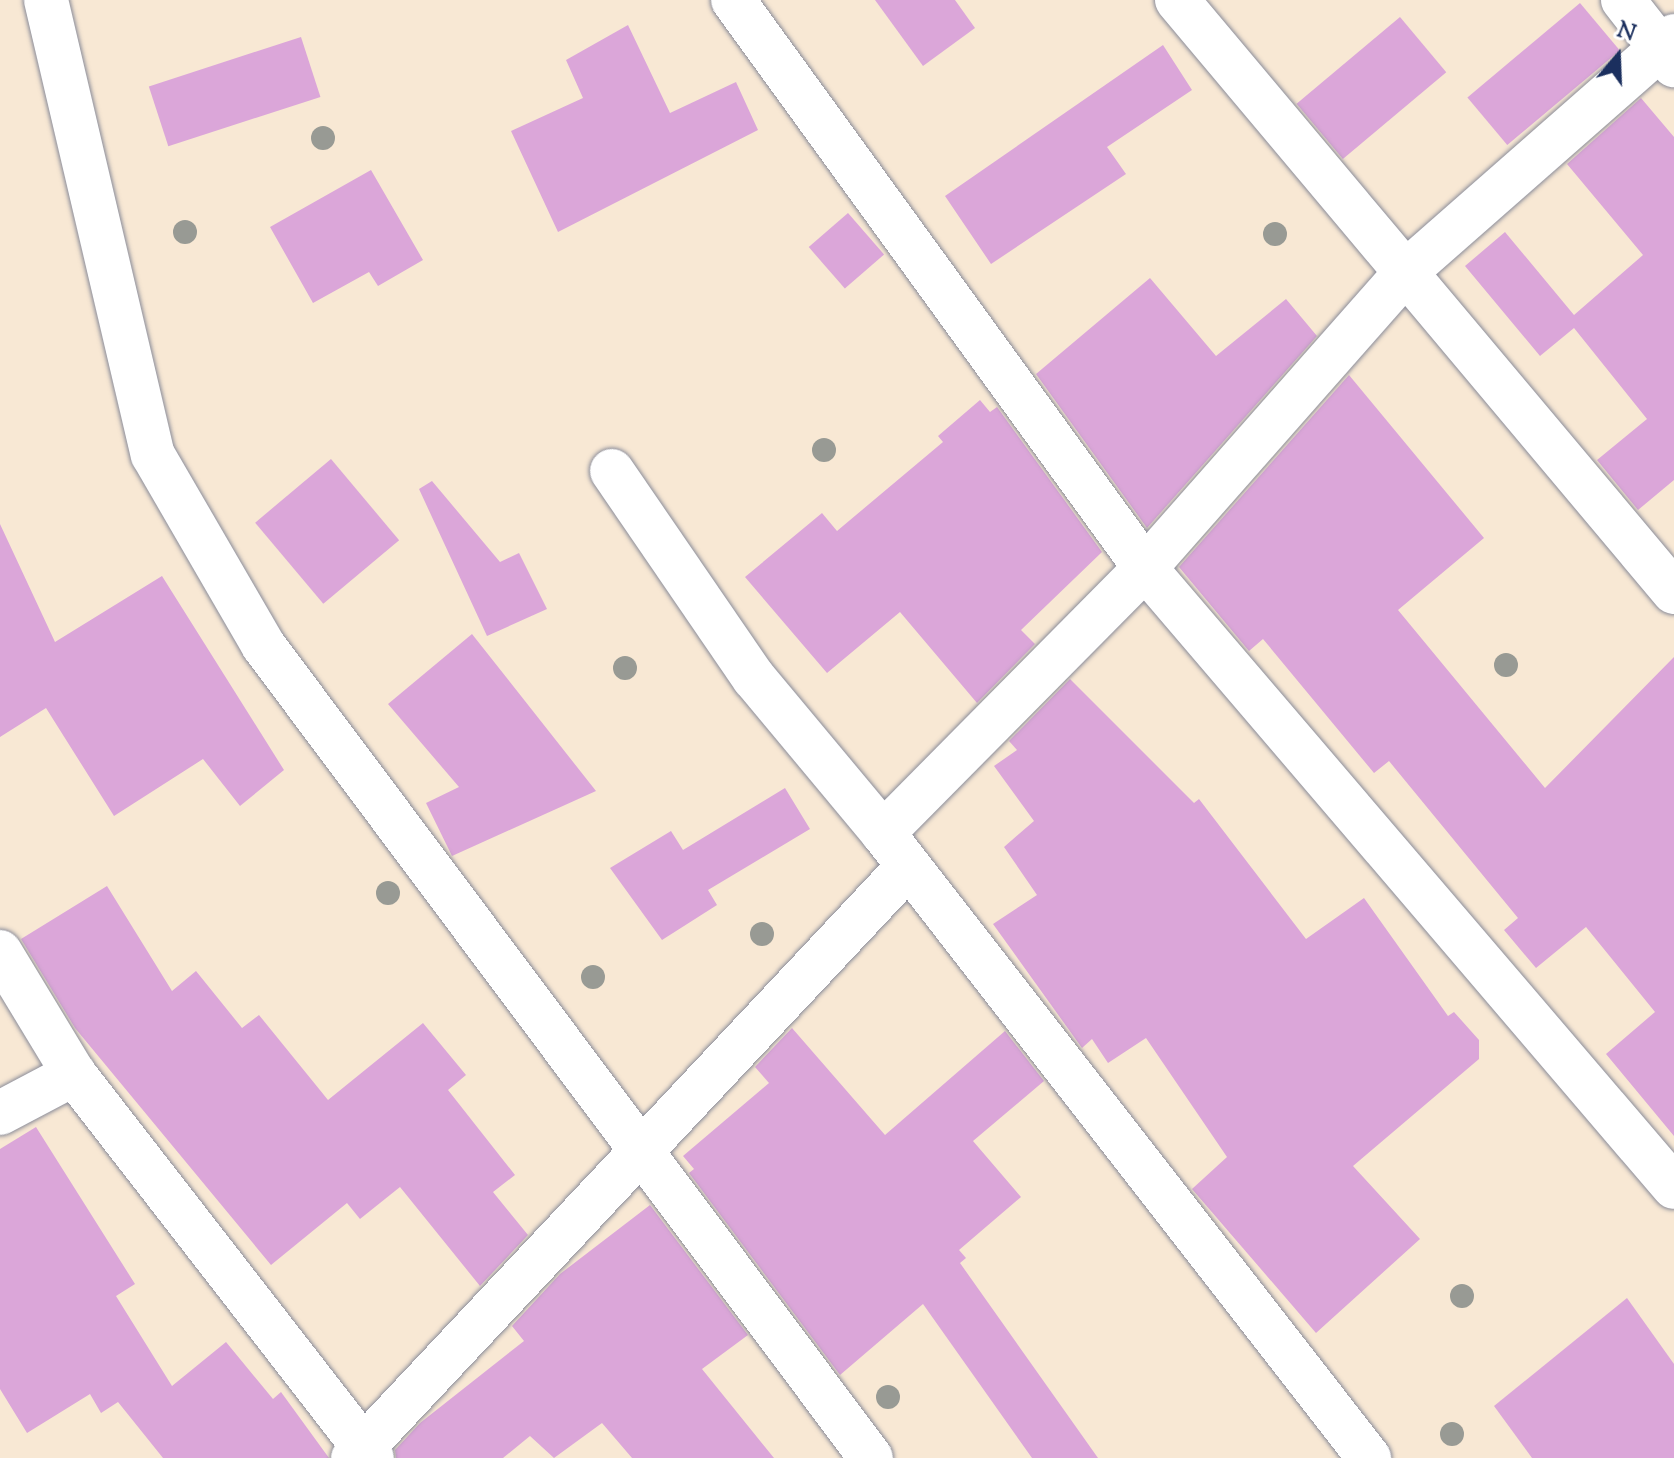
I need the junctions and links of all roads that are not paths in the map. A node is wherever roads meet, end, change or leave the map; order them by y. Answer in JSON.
{"nodes":[{"id":1,"x":46,"y":0,"type":"edge"},
{"id":2,"x":733,"y":0,"type":"edge"},
{"id":3,"x":1177,"y":0,"type":"edge"},
{"id":4,"x":1623,"y":0,"type":"edge"},
{"id":5,"x":1670,"y":50,"type":"edge"},
{"id":6,"x":1409,"y":269,"type":"junction"},
{"id":7,"x":612,"y":471,"type":"dead end"},
{"id":8,"x":1145,"y":568,"type":"junction"},
{"id":9,"x":1674,"y":592,"type":"edge"},
{"id":10,"x":895,"y":851,"type":"junction"},
{"id":11,"x":0,"y":952,"type":"edge"},
{"id":12,"x":74,"y":1074,"type":"junction"},
{"id":13,"x":0,"y":1113,"type":"edge"},
{"id":14,"x":638,"y":1147,"type":"junction"},
{"id":15,"x":1674,"y":1187,"type":"edge"},
{"id":16,"x":363,"y":1454,"type":"edge"},
{"id":17,"x":871,"y":1458,"type":"edge"},
{"id":18,"x":1369,"y":1458,"type":"edge"}],
"edges":[{"from":1,"to":14,"type":"street"},
{"from":2,"to":8,"type":"street"},
{"from":3,"to":6,"type":"street"},
{"from":4,"to":5,"type":"street"},
{"from":5,"to":6,"type":"street"},
{"from":6,"to":8,"type":"street"},
{"from":6,"to":9,"type":"street"},
{"from":7,"to":10,"type":"street"},
{"from":8,"to":10,"type":"street"},
{"from":8,"to":15,"type":"street"},
{"from":10,"to":14,"type":"street"},
{"from":10,"to":18,"type":"street"},
{"from":11,"to":12,"type":"street"},
{"from":12,"to":13,"type":"street"},
{"from":12,"to":16,"type":"street"},
{"from":14,"to":16,"type":"street"},
{"from":14,"to":17,"type":"street"}]}
